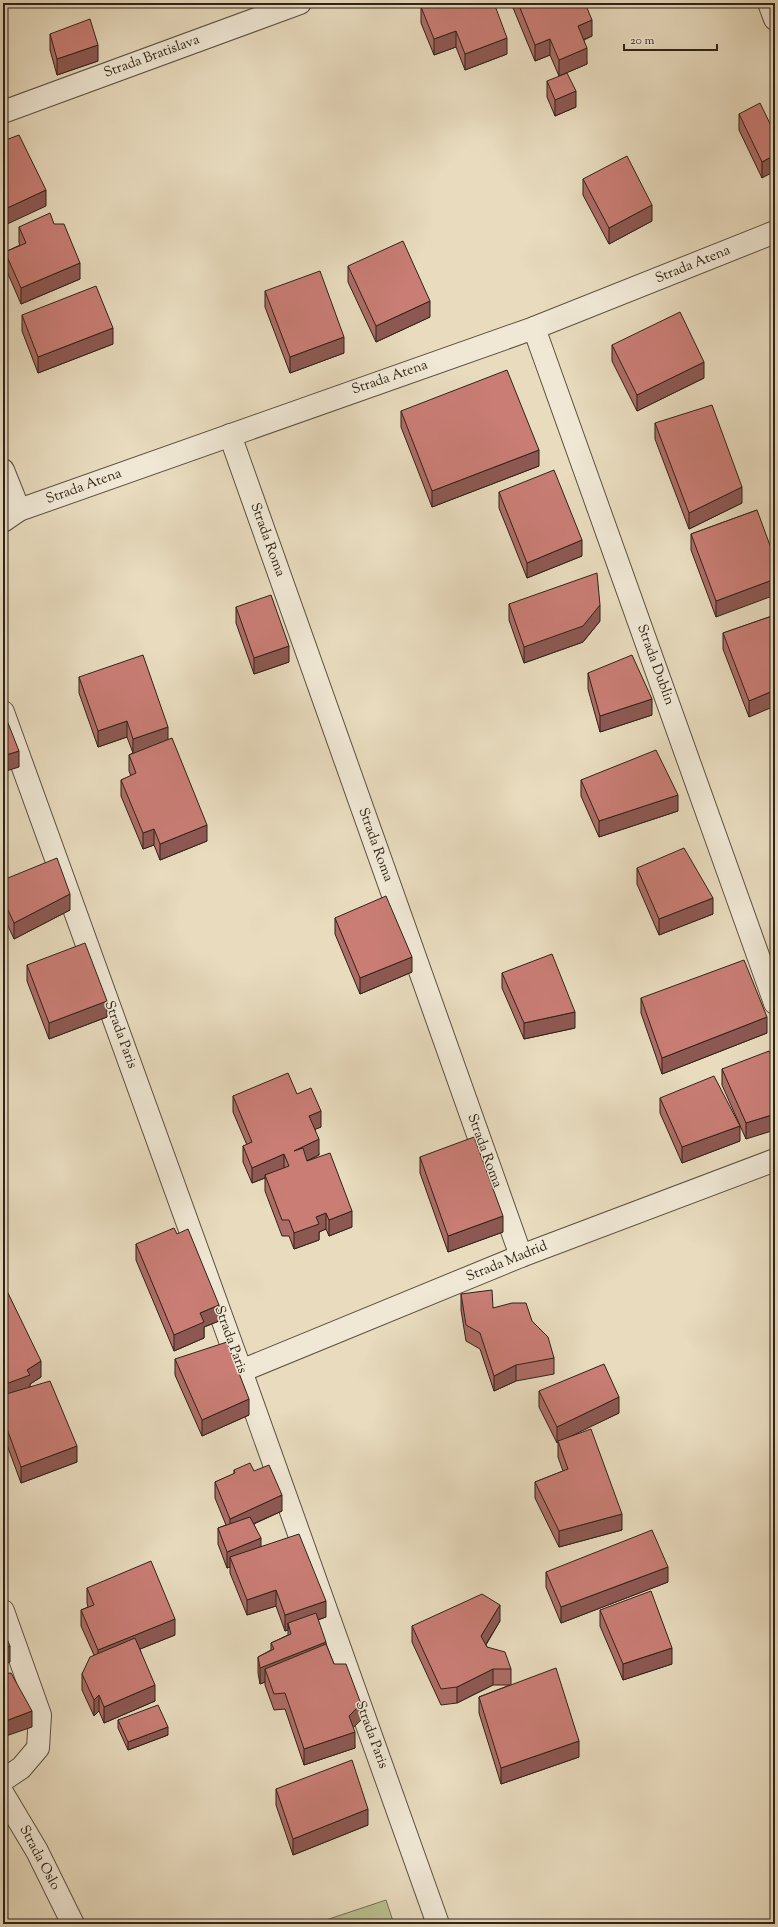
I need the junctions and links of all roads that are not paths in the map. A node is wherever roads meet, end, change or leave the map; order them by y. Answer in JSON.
{"nodes":[{"id":1,"x":300,"y":3,"type":"edge"},
{"id":2,"x":769,"y":3,"type":"edge"},
{"id":3,"x":775,"y":19,"type":"edge"},
{"id":4,"x":3,"y":110,"type":"edge"},
{"id":5,"x":775,"y":232,"type":"edge"},
{"id":6,"x":534,"y":328,"type":"junction"},
{"id":7,"x":230,"y":435,"type":"junction"},
{"id":8,"x":3,"y":470,"type":"edge"},
{"id":9,"x":11,"y":516,"type":"edge"},
{"id":10,"x":3,"y":712,"type":"edge"},
{"id":11,"x":775,"y":1003,"type":"edge"},
{"id":12,"x":775,"y":1160,"type":"edge"},
{"id":13,"x":521,"y":1256,"type":"junction"},
{"id":14,"x":241,"y":1371,"type":"junction"},
{"id":15,"x":3,"y":1611,"type":"edge"},
{"id":16,"x":3,"y":1780,"type":"edge"},
{"id":17,"x":3,"y":1794,"type":"edge"},
{"id":18,"x":73,"y":1924,"type":"edge"},
{"id":19,"x":438,"y":1924,"type":"edge"}],
"edges":[{"from":1,"to":4,"type":"street","name":"Strada Bratislava"},
{"from":2,"to":3,"type":"street"},
{"from":5,"to":6,"type":"street","name":"Strada Atena"},
{"from":6,"to":7,"type":"street","name":"Strada Atena"},
{"from":6,"to":11,"type":"street","name":"Strada Dublin"},
{"from":7,"to":9,"type":"street","name":"Strada Atena"},
{"from":7,"to":13,"type":"street","name":"Strada Roma"},
{"from":8,"to":9,"type":"street"},
{"from":10,"to":14,"type":"street","name":"Strada Paris"},
{"from":12,"to":13,"type":"street","name":"Strada Madrid"},
{"from":13,"to":14,"type":"street","name":"Strada Madrid"},
{"from":14,"to":19,"type":"street","name":"Strada Paris"},
{"from":15,"to":16,"type":"street"},
{"from":17,"to":18,"type":"street","name":"Strada Oslo"}]}
